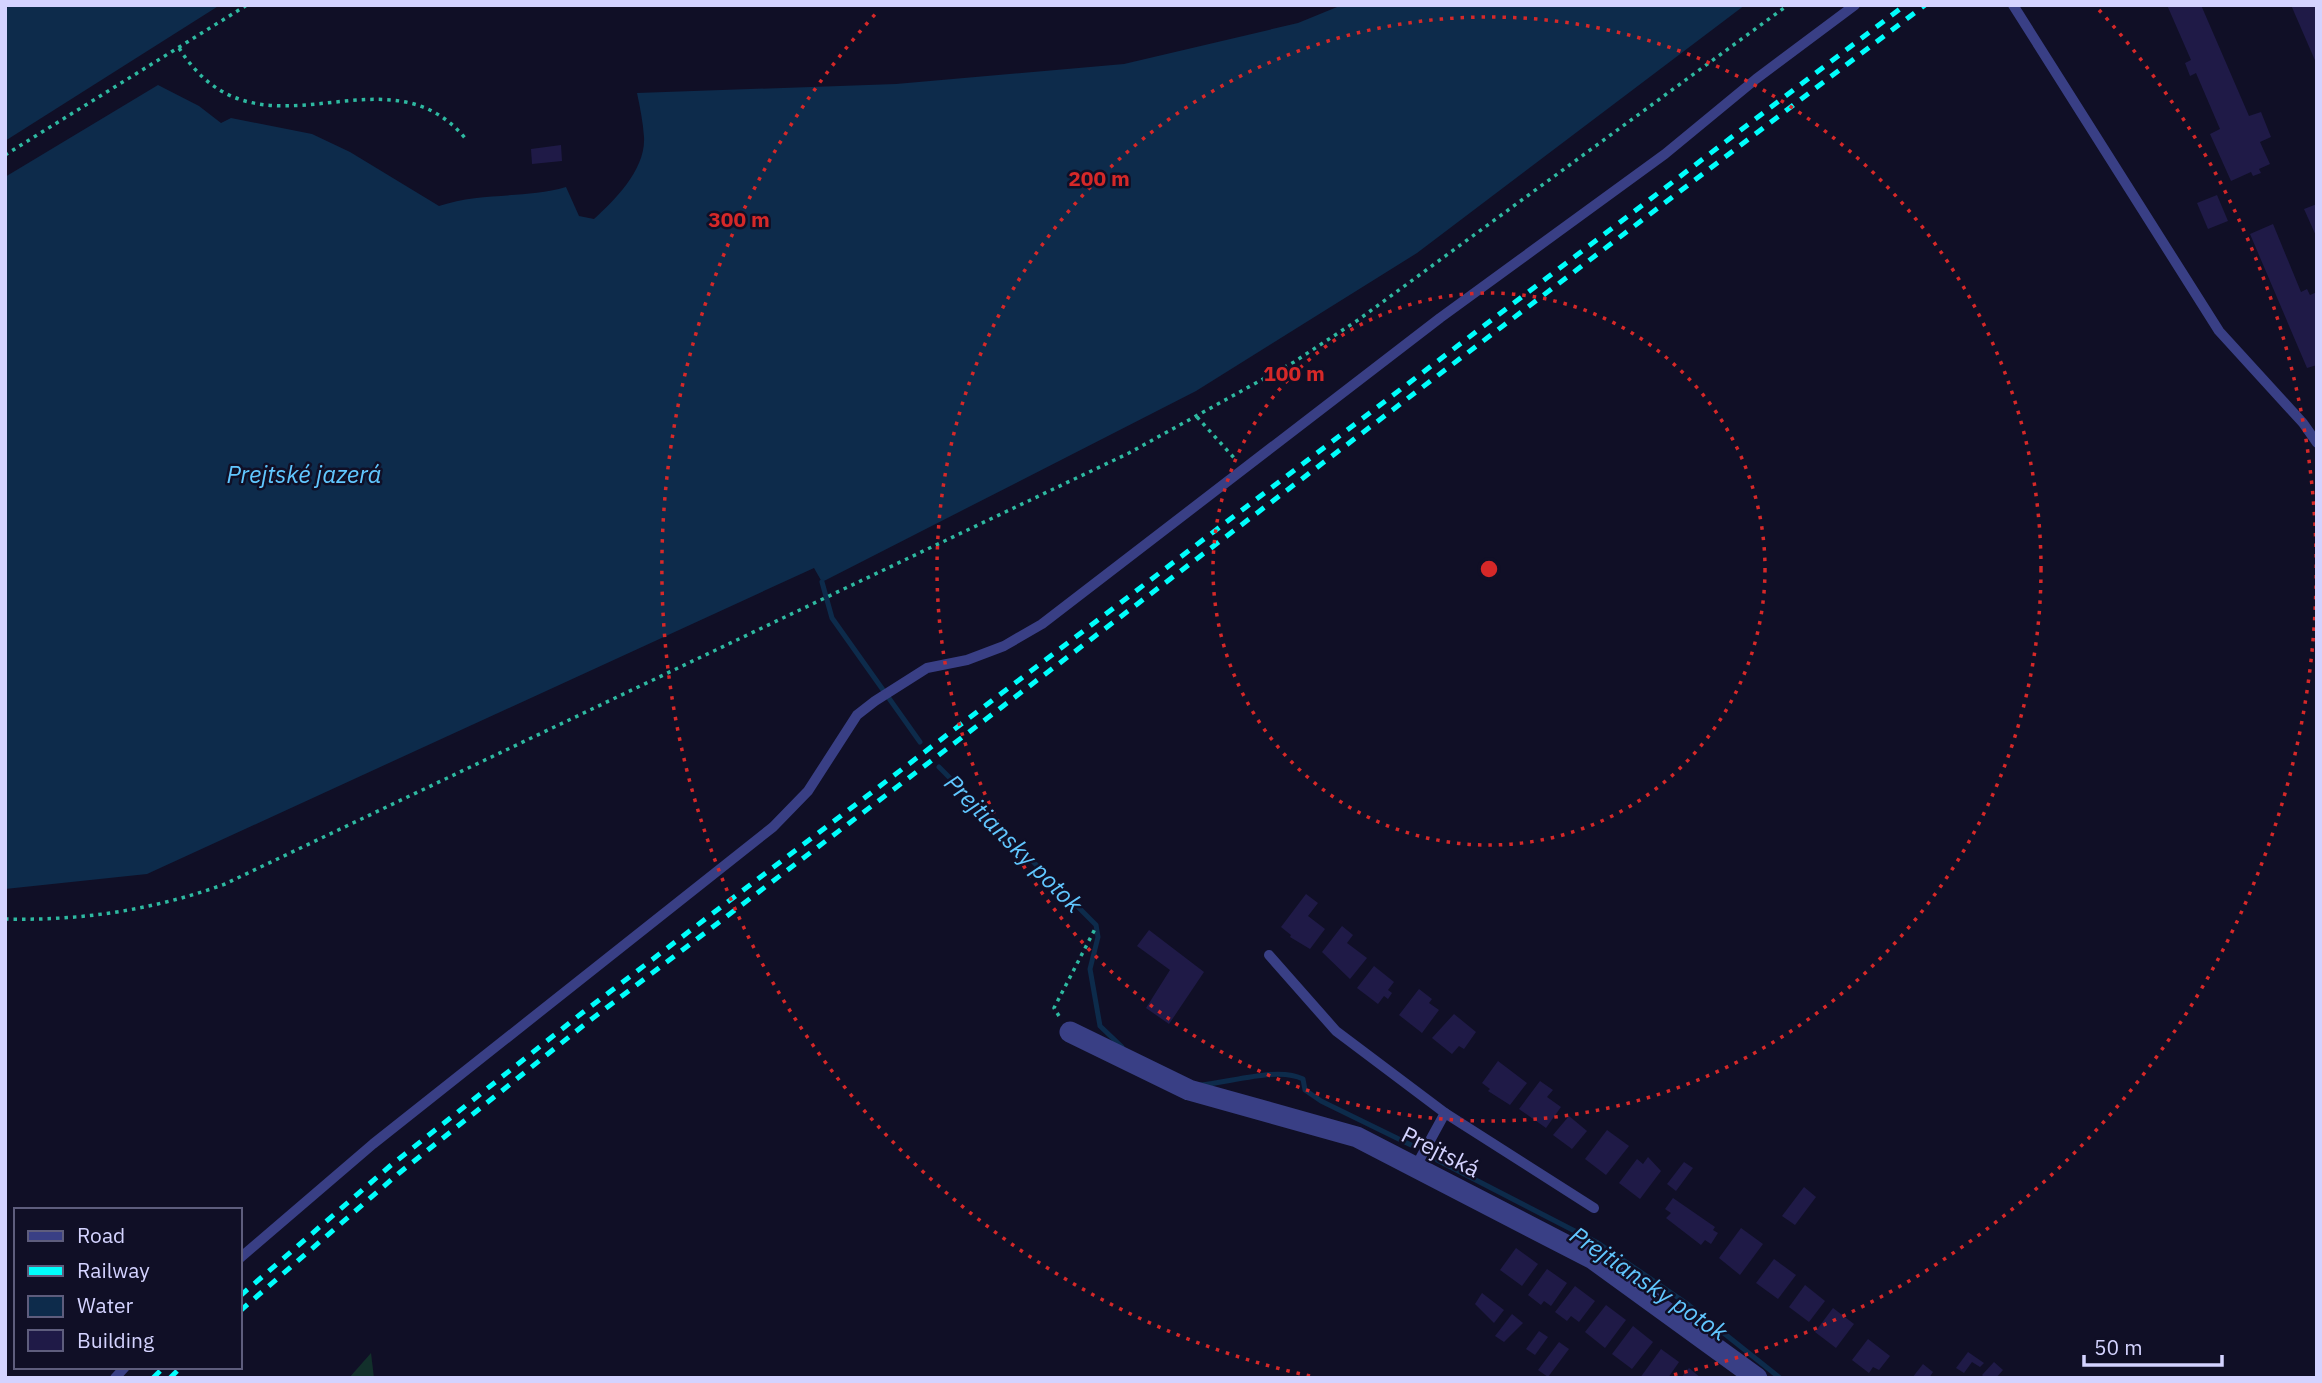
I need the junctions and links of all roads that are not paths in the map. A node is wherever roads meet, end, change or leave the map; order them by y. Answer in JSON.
{"nodes":[{"id":1,"x":1855,"y":5,"type":"edge"},
{"id":2,"x":2013,"y":5,"type":"edge"},
{"id":3,"x":2317,"y":443,"type":"edge"},
{"id":4,"x":1269,"y":955,"type":"dead end"},
{"id":5,"x":1070,"y":1032,"type":"road end"},
{"id":6,"x":1445,"y":1113,"type":"junction"},
{"id":7,"x":1415,"y":1168,"type":"junction"},
{"id":8,"x":1594,"y":1208,"type":"dead end"},
{"id":9,"x":242,"y":1256,"type":"edge"},
{"id":10,"x":1757,"y":1378,"type":"edge"}],
"edges":[{"from":1,"to":9,"type":"lane"},
{"from":2,"to":3,"type":"lane"},
{"from":4,"to":6,"type":"lane"},
{"from":5,"to":7,"type":"street","name":"Prejtská"},
{"from":6,"to":7,"type":"lane"},
{"from":6,"to":8,"type":"lane"},
{"from":7,"to":10,"type":"street","name":"Prejtská"}]}
